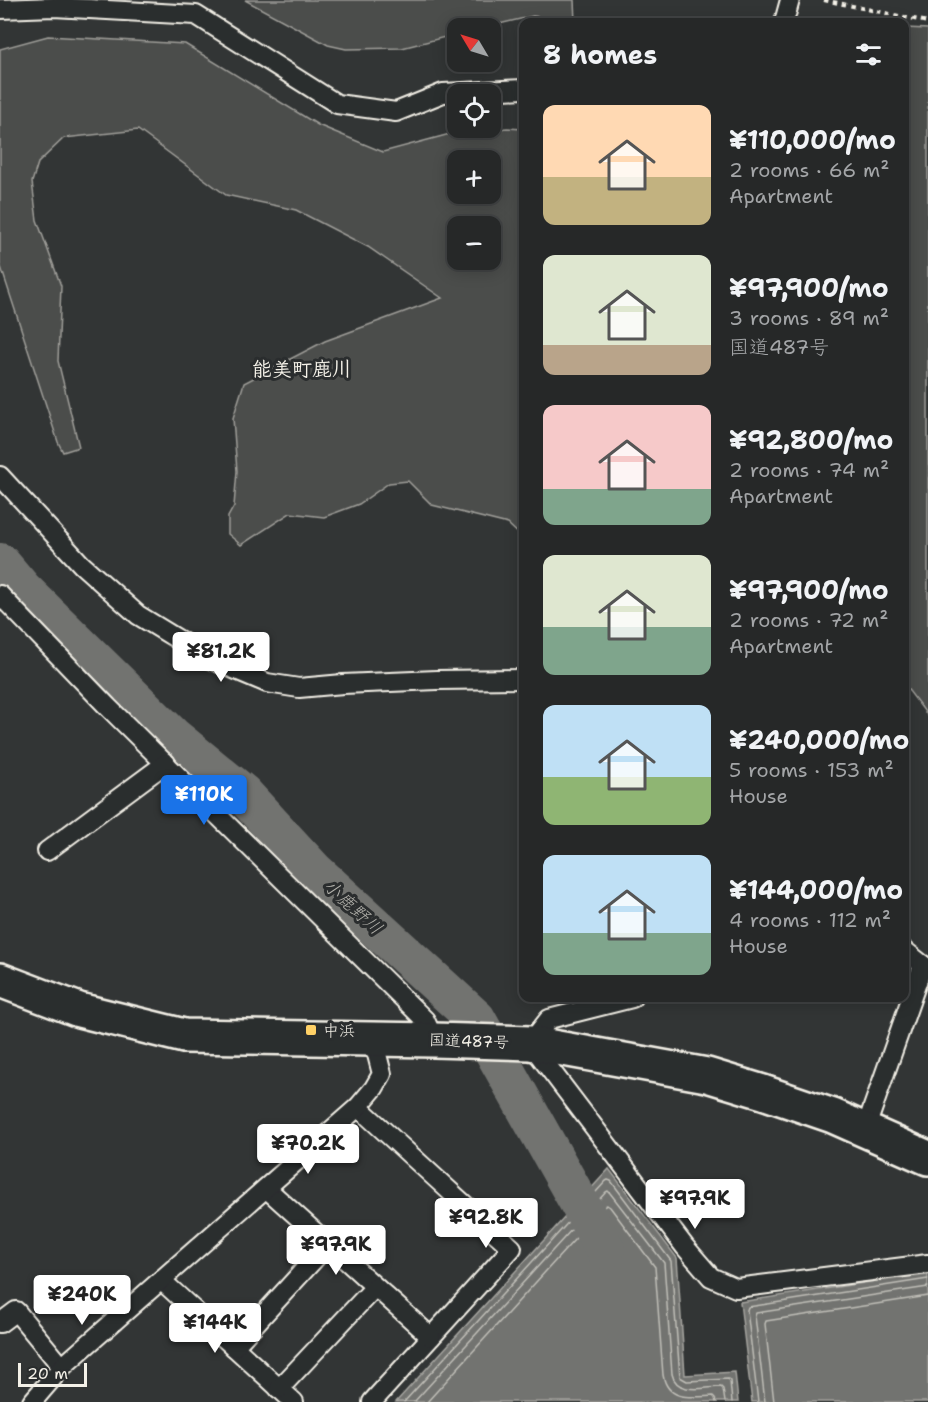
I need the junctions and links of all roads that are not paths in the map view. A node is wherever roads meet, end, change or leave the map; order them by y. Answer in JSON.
{"nodes":[{"id":1,"x":790,"y":0,"type":"edge"},
{"id":2,"x":0,"y":9,"type":"edge"},
{"id":3,"x":785,"y":18,"type":"edge"},
{"id":4,"x":519,"y":89,"type":"edge"},
{"id":5,"x":0,"y":476,"type":"edge"},
{"id":6,"x":0,"y":595,"type":"edge"},
{"id":7,"x":519,"y":678,"type":"edge"},
{"id":8,"x":166,"y":764,"type":"junction"},
{"id":9,"x":47,"y":851,"type":"dead end"},
{"id":10,"x":909,"y":954,"type":"edge"},
{"id":11,"x":926,"y":967,"type":"edge"},
{"id":12,"x":0,"y":980,"type":"edge"},
{"id":13,"x":616,"y":1002,"type":"edge"},
{"id":14,"x":373,"y":1039,"type":"junction"},
{"id":15,"x":441,"y":1040,"type":"junction"},
{"id":16,"x":525,"y":1043,"type":"junction"},
{"id":17,"x":358,"y":1107,"type":"junction"},
{"id":18,"x":865,"y":1130,"type":"junction"},
{"id":19,"x":928,"y":1158,"type":"edge"},
{"id":20,"x":266,"y":1188,"type":"junction"},
{"id":21,"x":328,"y":1244,"type":"junction"},
{"id":22,"x":928,"y":1264,"type":"edge"},
{"id":23,"x":161,"y":1280,"type":"junction"},
{"id":24,"x":375,"y":1287,"type":"junction"},
{"id":25,"x":0,"y":1323,"type":"edge"},
{"id":26,"x":430,"y":1337,"type":"junction"},
{"id":27,"x":234,"y":1347,"type":"junction"},
{"id":28,"x":63,"y":1367,"type":"junction"},
{"id":29,"x":279,"y":1389,"type":"junction"},
{"id":30,"x":32,"y":1402,"type":"edge"},
{"id":31,"x":294,"y":1402,"type":"edge"},
{"id":32,"x":372,"y":1402,"type":"edge"}],
"edges":[{"from":1,"to":3,"type":"street"},
{"from":2,"to":4,"type":"street"},
{"from":5,"to":7,"type":"street"},
{"from":6,"to":8,"type":"street"},
{"from":8,"to":9,"type":"street"},
{"from":8,"to":15,"type":"street"},
{"from":10,"to":11,"type":"street"},
{"from":11,"to":18,"type":"street"},
{"from":12,"to":14,"type":"highway","name":"国道487号"},
{"from":13,"to":16,"type":"street"},
{"from":14,"to":15,"type":"highway","name":"国道487号"},
{"from":14,"to":17,"type":"street"},
{"from":15,"to":16,"type":"highway","name":"国道487号"},
{"from":16,"to":18,"type":"highway","name":"国道487号"},
{"from":16,"to":22,"type":"street"},
{"from":17,"to":20,"type":"street"},
{"from":17,"to":26,"type":"street"},
{"from":18,"to":19,"type":"highway","name":"国道487号"},
{"from":20,"to":21,"type":"street"},
{"from":20,"to":23,"type":"street"},
{"from":21,"to":24,"type":"street"},
{"from":21,"to":27,"type":"street"},
{"from":23,"to":27,"type":"street"},
{"from":23,"to":28,"type":"street"},
{"from":24,"to":26,"type":"street"},
{"from":24,"to":29,"type":"street"},
{"from":25,"to":28,"type":"street"},
{"from":26,"to":32,"type":"street"},
{"from":27,"to":29,"type":"street"},
{"from":28,"to":30,"type":"street"},
{"from":29,"to":31,"type":"street"}]}
